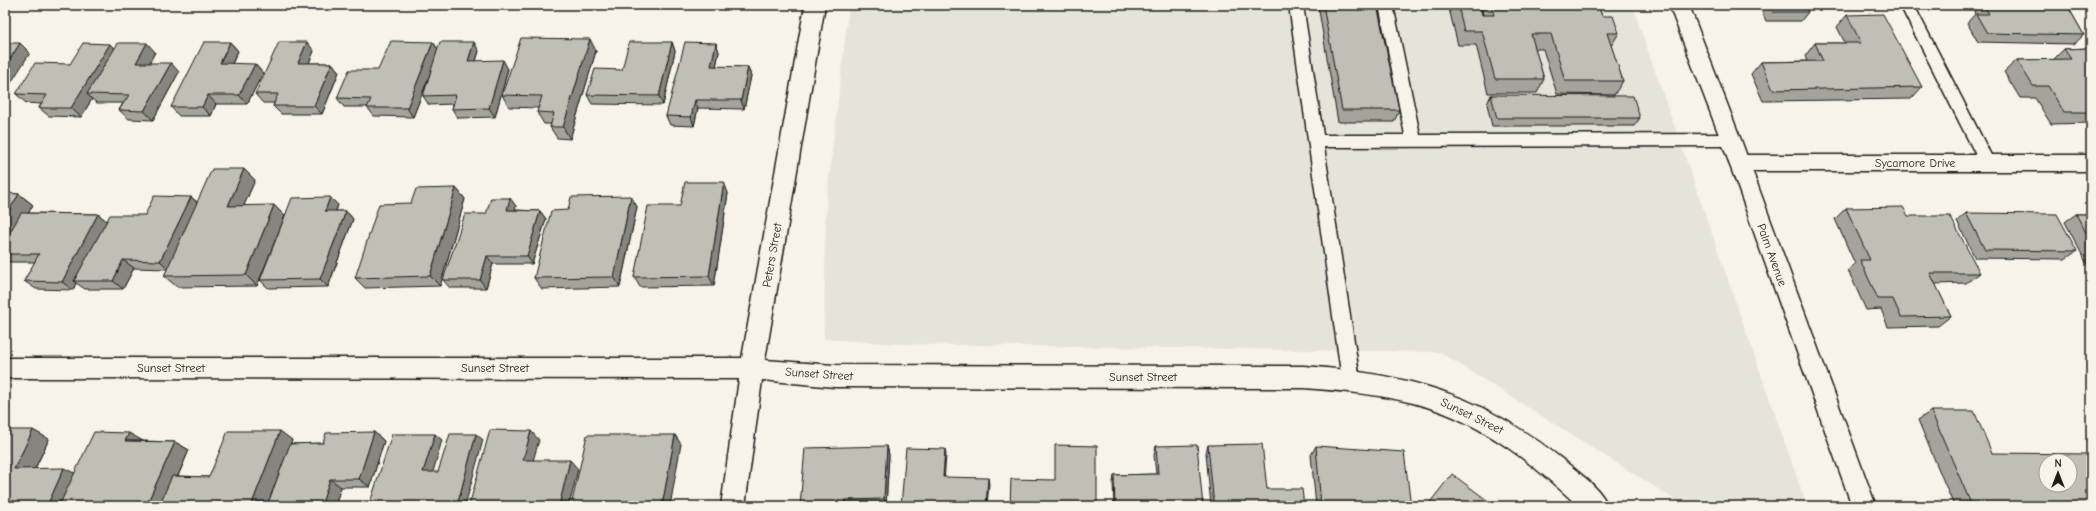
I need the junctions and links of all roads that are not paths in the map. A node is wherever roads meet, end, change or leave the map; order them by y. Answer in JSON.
{"nodes":[{"id":1,"x":815,"y":5,"type":"edge"},
{"id":2,"x":1296,"y":5,"type":"edge"},
{"id":3,"x":1386,"y":5,"type":"edge"},
{"id":4,"x":1679,"y":5,"type":"edge"},
{"id":5,"x":1906,"y":5,"type":"edge"},
{"id":6,"x":1731,"y":140,"type":"junction"},
{"id":7,"x":1316,"y":141,"type":"junction"},
{"id":8,"x":1414,"y":141,"type":"junction"},
{"id":9,"x":1739,"y":163,"type":"junction"},
{"id":10,"x":1987,"y":163,"type":"junction"},
{"id":11,"x":2091,"y":163,"type":"edge"},
{"id":12,"x":5,"y":368,"type":"edge"},
{"id":13,"x":752,"y":368,"type":"junction"},
{"id":14,"x":1351,"y":380,"type":"junction"},
{"id":15,"x":733,"y":506,"type":"edge"},
{"id":16,"x":1596,"y":506,"type":"edge"},
{"id":17,"x":1864,"y":506,"type":"edge"}],
"edges":[{"from":1,"to":13,"type":"street","name":"Peters Street"},
{"from":2,"to":7,"type":"lane"},
{"from":3,"to":8,"type":"lane"},
{"from":4,"to":6,"type":"street","name":"Palm Avenue"},
{"from":5,"to":10,"type":"lane"},
{"from":6,"to":8,"type":"lane"},
{"from":6,"to":9,"type":"street","name":"Palm Avenue"},
{"from":7,"to":8,"type":"lane"},
{"from":7,"to":14,"type":"lane"},
{"from":9,"to":10,"type":"street","name":"Sycamore Drive"},
{"from":9,"to":17,"type":"street","name":"Palm Avenue"},
{"from":10,"to":11,"type":"street","name":"Sycamore Drive"},
{"from":12,"to":13,"type":"street","name":"Sunset Street"},
{"from":13,"to":14,"type":"street","name":"Sunset Street"},
{"from":13,"to":15,"type":"street","name":"Peters Street"},
{"from":14,"to":16,"type":"street","name":"Sunset Street"}]}
